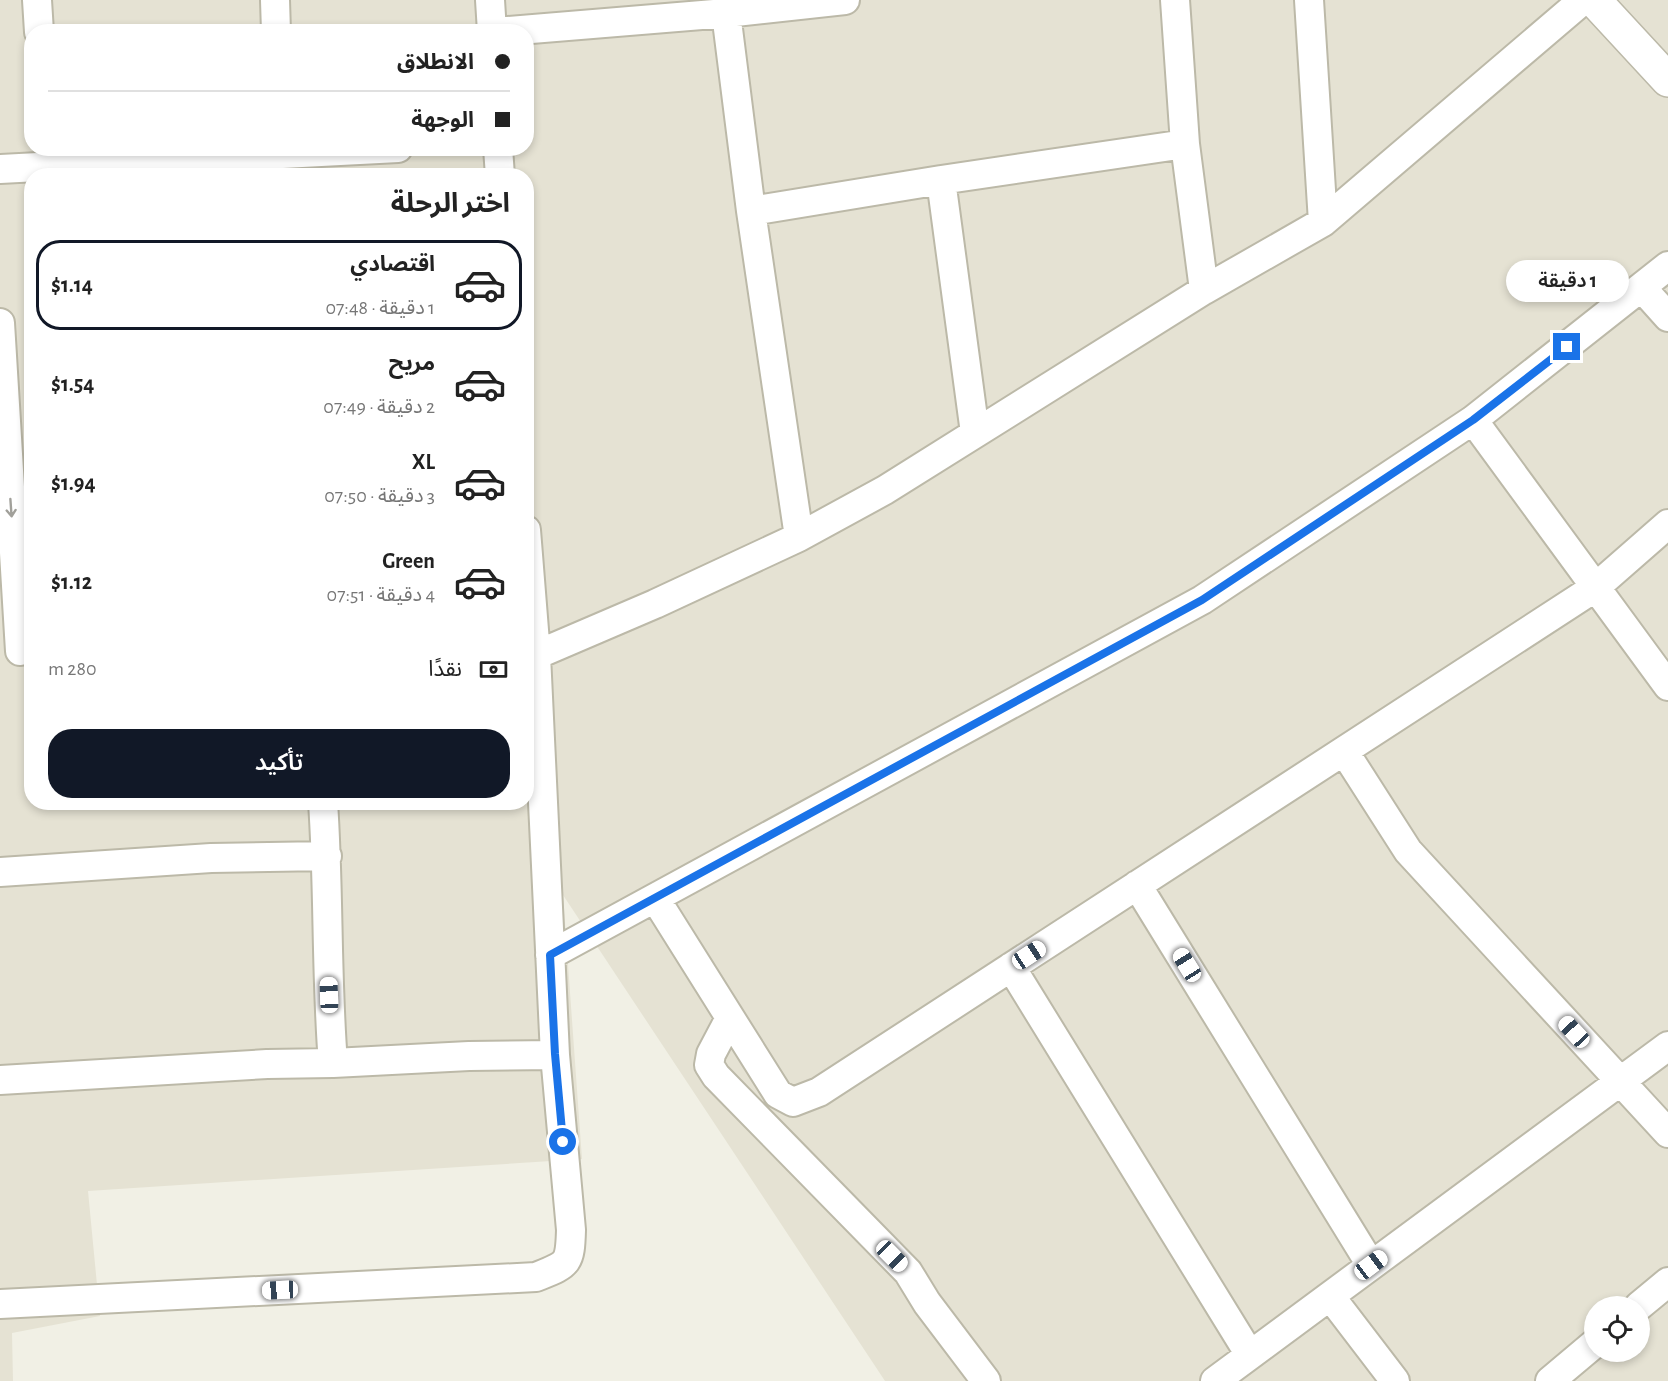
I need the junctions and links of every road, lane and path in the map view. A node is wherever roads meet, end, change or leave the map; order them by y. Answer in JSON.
{"nodes":[{"id":1,"x":37,"y":0,"type":"edge"},
{"id":2,"x":275,"y":0,"type":"edge"},
{"id":3,"x":490,"y":0,"type":"edge"},
{"id":4,"x":845,"y":0,"type":"edge"},
{"id":5,"x":1175,"y":0,"type":"edge"},
{"id":6,"x":1309,"y":0,"type":"edge"},
{"id":7,"x":1583,"y":0,"type":"edge"},
{"id":8,"x":1594,"y":0,"type":"edge"},
{"id":9,"x":726,"y":13,"type":"junction"},
{"id":10,"x":38,"y":24,"type":"edge"},
{"id":11,"x":276,"y":24,"type":"edge"},
{"id":12,"x":493,"y":24,"type":"edge"},
{"id":13,"x":534,"y":29,"type":"edge"},
{"id":14,"x":1668,"y":80,"type":"edge"},
{"id":15,"x":1185,"y":144,"type":"junction"},
{"id":16,"x":321,"y":156,"type":"edge"},
{"id":17,"x":282,"y":160,"type":"edge"},
{"id":18,"x":46,"y":163,"type":"edge"},
{"id":19,"x":0,"y":169,"type":"edge"},
{"id":20,"x":941,"y":180,"type":"junction"},
{"id":21,"x":751,"y":212,"type":"junction"},
{"id":22,"x":1323,"y":222,"type":"junction"},
{"id":23,"x":1668,"y":266,"type":"edge"},
{"id":24,"x":1642,"y":288,"type":"junction"},
{"id":25,"x":1204,"y":290,"type":"junction"},
{"id":26,"x":1668,"y":317,"type":"edge"},
{"id":27,"x":0,"y":323,"type":"edge"},
{"id":28,"x":1473,"y":420,"type":"junction"},
{"id":29,"x":975,"y":433,"type":"junction"},
{"id":30,"x":1668,"y":524,"type":"edge"},
{"id":31,"x":799,"y":537,"type":"junction"},
{"id":32,"x":1596,"y":588,"type":"junction"},
{"id":33,"x":17,"y":651,"type":"edge"},
{"id":34,"x":534,"y":654,"type":"edge"},
{"id":35,"x":1668,"y":686,"type":"edge"},
{"id":36,"x":534,"y":702,"type":"edge"},
{"id":37,"x":1344,"y":751,"type":"junction"},
{"id":38,"x":324,"y":810,"type":"edge"},
{"id":39,"x":327,"y":856,"type":"junction"},
{"id":40,"x":0,"y":872,"type":"edge"},
{"id":41,"x":1137,"y":885,"type":"junction"},
{"id":42,"x":655,"y":898,"type":"junction"},
{"id":43,"x":550,"y":955,"type":"junction"},
{"id":44,"x":1011,"y":967,"type":"junction"},
{"id":45,"x":730,"y":1018,"type":"junction"},
{"id":46,"x":1668,"y":1046,"type":"edge"},
{"id":47,"x":555,"y":1054,"type":"junction"},
{"id":48,"x":333,"y":1063,"type":"junction"},
{"id":49,"x":0,"y":1080,"type":"edge"},
{"id":50,"x":1620,"y":1082,"type":"junction"},
{"id":51,"x":1668,"y":1134,"type":"edge"},
{"id":52,"x":1371,"y":1265,"type":"junction"},
{"id":53,"x":1668,"y":1282,"type":"edge"},
{"id":54,"x":1330,"y":1296,"type":"junction"},
{"id":55,"x":1650,"y":1297,"type":"edge"},
{"id":56,"x":0,"y":1304,"type":"edge"},
{"id":57,"x":1584,"y":1352,"type":"edge"},
{"id":58,"x":1250,"y":1355,"type":"junction"},
{"id":59,"x":986,"y":1381,"type":"edge"},
{"id":60,"x":1215,"y":1381,"type":"edge"},
{"id":61,"x":1395,"y":1381,"type":"edge"},
{"id":62,"x":1550,"y":1381,"type":"edge"}],
"edges":[{"from":1,"to":10,"type":"street"},
{"from":2,"to":11,"type":"street"},
{"from":3,"to":12,"type":"street"},
{"from":4,"to":9,"type":"street"},
{"from":5,"to":15,"type":"street"},
{"from":6,"to":22,"type":"street"},
{"from":7,"to":22,"type":"street"},
{"from":8,"to":14,"type":"street"},
{"from":9,"to":13,"type":"street"},
{"from":9,"to":21,"type":"street"},
{"from":15,"to":20,"type":"street"},
{"from":15,"to":25,"type":"street"},
{"from":16,"to":17,"type":"street"},
{"from":17,"to":18,"type":"street"},
{"from":18,"to":19,"type":"street"},
{"from":20,"to":21,"type":"street"},
{"from":20,"to":29,"type":"street"},
{"from":21,"to":31,"type":"street"},
{"from":22,"to":25,"type":"street"},
{"from":23,"to":24,"type":"street"},
{"from":24,"to":26,"type":"street"},
{"from":24,"to":28,"type":"street"},
{"from":25,"to":29,"type":"street"},
{"from":27,"to":33,"type":"street","one_way":true},
{"from":28,"to":32,"type":"street"},
{"from":28,"to":42,"type":"street"},
{"from":29,"to":31,"type":"street"},
{"from":30,"to":32,"type":"street"},
{"from":31,"to":34,"type":"street"},
{"from":32,"to":35,"type":"street"},
{"from":32,"to":37,"type":"street"},
{"from":36,"to":43,"type":"street"},
{"from":37,"to":41,"type":"street"},
{"from":37,"to":50,"type":"street"},
{"from":38,"to":39,"type":"street"},
{"from":39,"to":40,"type":"street"},
{"from":39,"to":48,"type":"street"},
{"from":41,"to":44,"type":"street"},
{"from":41,"to":52,"type":"street"},
{"from":42,"to":43,"type":"street"},
{"from":42,"to":45,"type":"street"},
{"from":43,"to":47,"type":"street"},
{"from":44,"to":45,"type":"street"},
{"from":44,"to":58,"type":"street"},
{"from":45,"to":59,"type":"street"},
{"from":46,"to":50,"type":"street"},
{"from":47,"to":48,"type":"street"},
{"from":47,"to":56,"type":"street"},
{"from":48,"to":49,"type":"street"},
{"from":50,"to":51,"type":"street"},
{"from":50,"to":52,"type":"street"},
{"from":52,"to":54,"type":"street"},
{"from":53,"to":55,"type":"street"},
{"from":54,"to":58,"type":"street"},
{"from":54,"to":61,"type":"street"},
{"from":57,"to":62,"type":"street"},
{"from":58,"to":60,"type":"street"}]}
